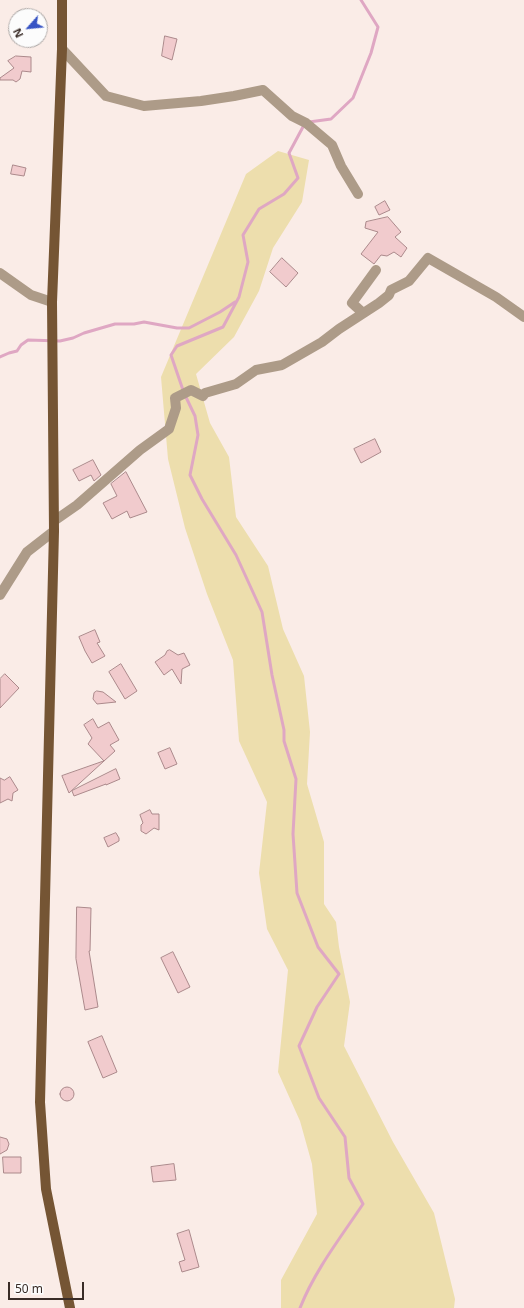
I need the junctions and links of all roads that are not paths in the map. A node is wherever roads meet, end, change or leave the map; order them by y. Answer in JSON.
{"nodes":[{"id":1,"x":62,"y":0,"type":"edge"},
{"id":2,"x":62,"y":49,"type":"junction"},
{"id":3,"x":358,"y":194,"type":"dead end"},
{"id":4,"x":376,"y":270,"type":"dead end"},
{"id":5,"x":0,"y":273,"type":"edge"},
{"id":6,"x":52,"y":302,"type":"junction"},
{"id":7,"x":363,"y":313,"type":"junction"},
{"id":8,"x":524,"y":317,"type":"edge"},
{"id":9,"x":54,"y":521,"type":"junction"},
{"id":10,"x":54,"y":532,"type":"junction"},
{"id":11,"x":0,"y":595,"type":"edge"},
{"id":12,"x":70,"y":1308,"type":"edge"}],
"edges":[{"from":1,"to":2,"type":"main road"},
{"from":2,"to":3,"type":"street"},
{"from":2,"to":6,"type":"main road"},
{"from":4,"to":7,"type":"street"},
{"from":5,"to":6,"type":"street"},
{"from":6,"to":9,"type":"main road"},
{"from":7,"to":8,"type":"street"},
{"from":7,"to":9,"type":"street"},
{"from":9,"to":10,"type":"main road"},
{"from":10,"to":11,"type":"street"},
{"from":10,"to":12,"type":"main road"}]}
